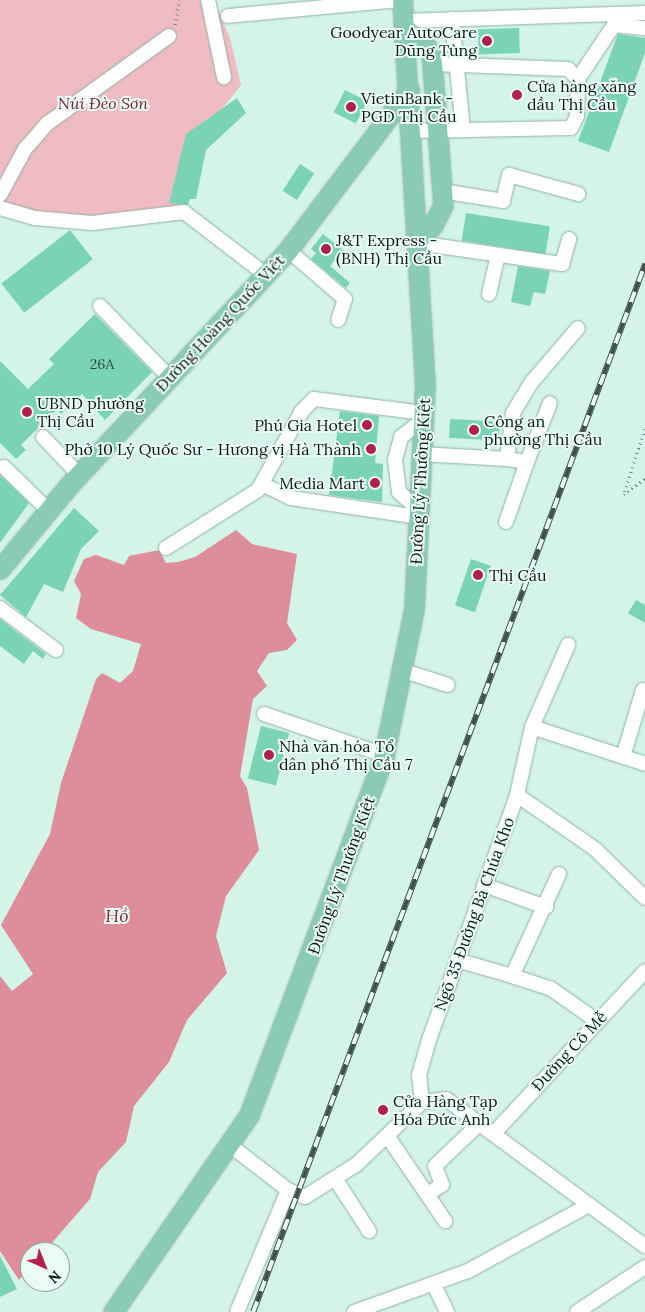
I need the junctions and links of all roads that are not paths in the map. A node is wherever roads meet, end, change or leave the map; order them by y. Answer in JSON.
{"nodes":[{"id":1,"x":208,"y":0,"type":"edge"},
{"id":2,"x":401,"y":0,"type":"edge"},
{"id":3,"x":645,"y":13,"type":"edge"},
{"id":4,"x":228,"y":16,"type":"dead end"},
{"id":5,"x":452,"y":19,"type":"junction"},
{"id":6,"x":404,"y":24,"type":"junction"},
{"id":7,"x":645,"y":28,"type":"edge"},
{"id":8,"x":169,"y":36,"type":"road end"},
{"id":9,"x":433,"y":64,"type":"junction"},
{"id":10,"x":457,"y":64,"type":"junction"},
{"id":11,"x":224,"y":77,"type":"dead end"},
{"id":12,"x":578,"y":79,"type":"junction"},
{"id":13,"x":409,"y":90,"type":"junction"},
{"id":14,"x":438,"y":130,"type":"junction"},
{"id":15,"x":463,"y":130,"type":"junction"},
{"id":16,"x":413,"y":131,"type":"junction"},
{"id":17,"x":442,"y":190,"type":"junction"},
{"id":18,"x":578,"y":194,"type":"dead end"},
{"id":19,"x":0,"y":195,"type":"edge"},
{"id":20,"x":0,"y":208,"type":"edge"},
{"id":21,"x":569,"y":239,"type":"dead end"},
{"id":22,"x":418,"y":241,"type":"junction"},
{"id":23,"x":288,"y":250,"type":"junction"},
{"id":24,"x":498,"y":255,"type":"junction"},
{"id":25,"x":266,"y":275,"type":"junction"},
{"id":26,"x":489,"y":294,"type":"dead end"},
{"id":27,"x":100,"y":306,"type":"dead end"},
{"id":28,"x":338,"y":320,"type":"dead end"},
{"id":29,"x":578,"y":328,"type":"dead end"},
{"id":30,"x":170,"y":378,"type":"junction"},
{"id":31,"x":550,"y":403,"type":"dead end"},
{"id":32,"x":423,"y":416,"type":"junction"},
{"id":33,"x":43,"y":437,"type":"dead end"},
{"id":34,"x":421,"y":454,"type":"junction"},
{"id":35,"x":507,"y":459,"type":"junction"},
{"id":36,"x":527,"y":462,"type":"junction"},
{"id":37,"x":4,"y":467,"type":"dead end"},
{"id":38,"x":79,"y":475,"type":"junction"},
{"id":39,"x":262,"y":484,"type":"junction"},
{"id":40,"x":48,"y":510,"type":"junction"},
{"id":41,"x":418,"y":514,"type":"junction"},
{"id":42,"x":506,"y":522,"type":"dead end"},
{"id":43,"x":166,"y":548,"type":"dead end"},
{"id":44,"x":0,"y":569,"type":"edge"},
{"id":45,"x":0,"y":608,"type":"edge"},
{"id":46,"x":568,"y":645,"type":"dead end"},
{"id":47,"x":56,"y":650,"type":"dead end"},
{"id":48,"x":401,"y":670,"type":"junction"},
{"id":49,"x":448,"y":685,"type":"dead end"},
{"id":50,"x":643,"y":690,"type":"dead end"},
{"id":51,"x":264,"y":714,"type":"dead end"},
{"id":52,"x":532,"y":727,"type":"junction"},
{"id":53,"x":384,"y":755,"type":"junction"},
{"id":54,"x":623,"y":757,"type":"junction"},
{"id":55,"x":645,"y":764,"type":"edge"},
{"id":56,"x":516,"y":795,"type":"junction"},
{"id":57,"x":559,"y":874,"type":"dead end"},
{"id":58,"x":484,"y":884,"type":"junction"},
{"id":59,"x":645,"y":898,"type":"edge"},
{"id":60,"x":546,"y":907,"type":"junction"},
{"id":61,"x":457,"y":960,"type":"junction"},
{"id":62,"x":645,"y":971,"type":"edge"},
{"id":63,"x":512,"y":976,"type":"junction"},
{"id":64,"x":597,"y":1020,"type":"junction"},
{"id":65,"x":422,"y":1102,"type":"junction"},
{"id":66,"x":480,"y":1123,"type":"junction"},
{"id":67,"x":494,"y":1133,"type":"junction"},
{"id":68,"x":388,"y":1137,"type":"junction"},
{"id":69,"x":231,"y":1146,"type":"junction"},
{"id":70,"x":336,"y":1180,"type":"junction"},
{"id":71,"x":288,"y":1190,"type":"junction"},
{"id":72,"x":428,"y":1194,"type":"junction"},
{"id":73,"x":589,"y":1205,"type":"junction"},
{"id":74,"x":445,"y":1221,"type":"dead end"},
{"id":75,"x":369,"y":1231,"type":"dead end"},
{"id":76,"x":645,"y":1246,"type":"edge"},
{"id":77,"x":645,"y":1268,"type":"edge"},
{"id":78,"x":434,"y":1285,"type":"junction"},
{"id":79,"x":112,"y":1312,"type":"edge"},
{"id":80,"x":237,"y":1312,"type":"edge"},
{"id":81,"x":354,"y":1312,"type":"edge"},
{"id":82,"x":447,"y":1312,"type":"edge"},
{"id":83,"x":577,"y":1312,"type":"edge"}],
"edges":[{"from":1,"to":11,"type":"street"},
{"from":2,"to":4,"type":"street"},
{"from":2,"to":6,"type":"main road","name":"Đường Lý Thường Kiệt"},
{"from":3,"to":5,"type":"street"},
{"from":5,"to":6,"type":"street"},
{"from":5,"to":10,"type":"street"},
{"from":6,"to":9,"type":"main road"},
{"from":6,"to":13,"type":"main road","name":"Đường Lý Thường Kiệt"},
{"from":7,"to":12,"type":"street"},
{"from":8,"to":19,"type":"street"},
{"from":9,"to":10,"type":"street"},
{"from":9,"to":14,"type":"main road"},
{"from":10,"to":12,"type":"street"},
{"from":10,"to":15,"type":"street"},
{"from":12,"to":15,"type":"street"},
{"from":13,"to":16,"type":"main road","name":"Đường Lý Thường Kiệt"},
{"from":13,"to":23,"type":"main road","name":"Đường Hoàng Quốc Việt"},
{"from":14,"to":15,"type":"street"},
{"from":14,"to":16,"type":"street"},
{"from":14,"to":17,"type":"main road"},
{"from":16,"to":22,"type":"main road","name":"Đường Lý Thường Kiệt"},
{"from":17,"to":18,"type":"street"},
{"from":17,"to":22,"type":"main road"},
{"from":20,"to":25,"type":"street"},
{"from":21,"to":24,"type":"street"},
{"from":22,"to":24,"type":"street"},
{"from":22,"to":32,"type":"main road","name":"Đường Lý Thường Kiệt"},
{"from":23,"to":25,"type":"main road","name":"Đường Hoàng Quốc Việt"},
{"from":23,"to":28,"type":"street"},
{"from":24,"to":26,"type":"street"},
{"from":25,"to":30,"type":"main road","name":"Đường Hoàng Quốc Việt"},
{"from":27,"to":30,"type":"street"},
{"from":29,"to":35,"type":"street"},
{"from":30,"to":38,"type":"main road","name":"Đường Hoàng Quốc Việt"},
{"from":31,"to":36,"type":"street"},
{"from":32,"to":34,"type":"main road","name":"Đường Lý Thường Kiệt"},
{"from":32,"to":39,"type":"street"},
{"from":32,"to":41,"type":"street"},
{"from":33,"to":38,"type":"street"},
{"from":34,"to":35,"type":"street"},
{"from":34,"to":41,"type":"main road","name":"Đường Lý Thường Kiệt"},
{"from":35,"to":36,"type":"street"},
{"from":36,"to":42,"type":"street"},
{"from":37,"to":40,"type":"street"},
{"from":38,"to":40,"type":"main road","name":"Đường Hoàng Quốc Việt"},
{"from":39,"to":41,"type":"street"},
{"from":39,"to":43,"type":"street"},
{"from":40,"to":44,"type":"main road","name":"Đường Hoàng Quốc Việt"},
{"from":41,"to":48,"type":"main road","name":"Đường Lý Thường Kiệt"},
{"from":45,"to":47,"type":"street"},
{"from":46,"to":52,"type":"street","name":"Ngõ 35 Đường Bà Chúa Kho"},
{"from":48,"to":49,"type":"street"},
{"from":48,"to":53,"type":"main road","name":"Đường Lý Thường Kiệt"},
{"from":50,"to":54,"type":"street"},
{"from":51,"to":53,"type":"street"},
{"from":52,"to":54,"type":"street"},
{"from":52,"to":56,"type":"street","name":"Ngõ 35 Đường Bà Chúa Kho"},
{"from":53,"to":69,"type":"main road","name":"Đường Lý Thường Kiệt"},
{"from":54,"to":55,"type":"street"},
{"from":56,"to":58,"type":"street","name":"Ngõ 35 Đường Bà Chúa Kho"},
{"from":56,"to":59,"type":"street"},
{"from":57,"to":60,"type":"street"},
{"from":58,"to":60,"type":"street"},
{"from":58,"to":61,"type":"street","name":"Ngõ 35 Đường Bà Chúa Kho"},
{"from":60,"to":63,"type":"street"},
{"from":61,"to":63,"type":"street"},
{"from":61,"to":65,"type":"street","name":"Ngõ 35 Đường Bà Chúa Kho"},
{"from":62,"to":64,"type":"street","name":"Đường Cô Mễ"},
{"from":63,"to":64,"type":"street"},
{"from":64,"to":67,"type":"street","name":"Đường Cô Mễ"},
{"from":65,"to":66,"type":"street"},
{"from":65,"to":68,"type":"street"},
{"from":66,"to":67,"type":"street"},
{"from":66,"to":72,"type":"street"},
{"from":67,"to":73,"type":"street"},
{"from":68,"to":70,"type":"street"},
{"from":68,"to":72,"type":"street"},
{"from":69,"to":71,"type":"street"},
{"from":69,"to":79,"type":"main road","name":"Đường Lý Thường Kiệt"},
{"from":70,"to":71,"type":"street"},
{"from":70,"to":75,"type":"street"},
{"from":71,"to":80,"type":"street"},
{"from":72,"to":74,"type":"street"},
{"from":73,"to":76,"type":"street"},
{"from":73,"to":78,"type":"street"},
{"from":77,"to":83,"type":"street"},
{"from":78,"to":81,"type":"street"},
{"from":78,"to":82,"type":"street"}]}
